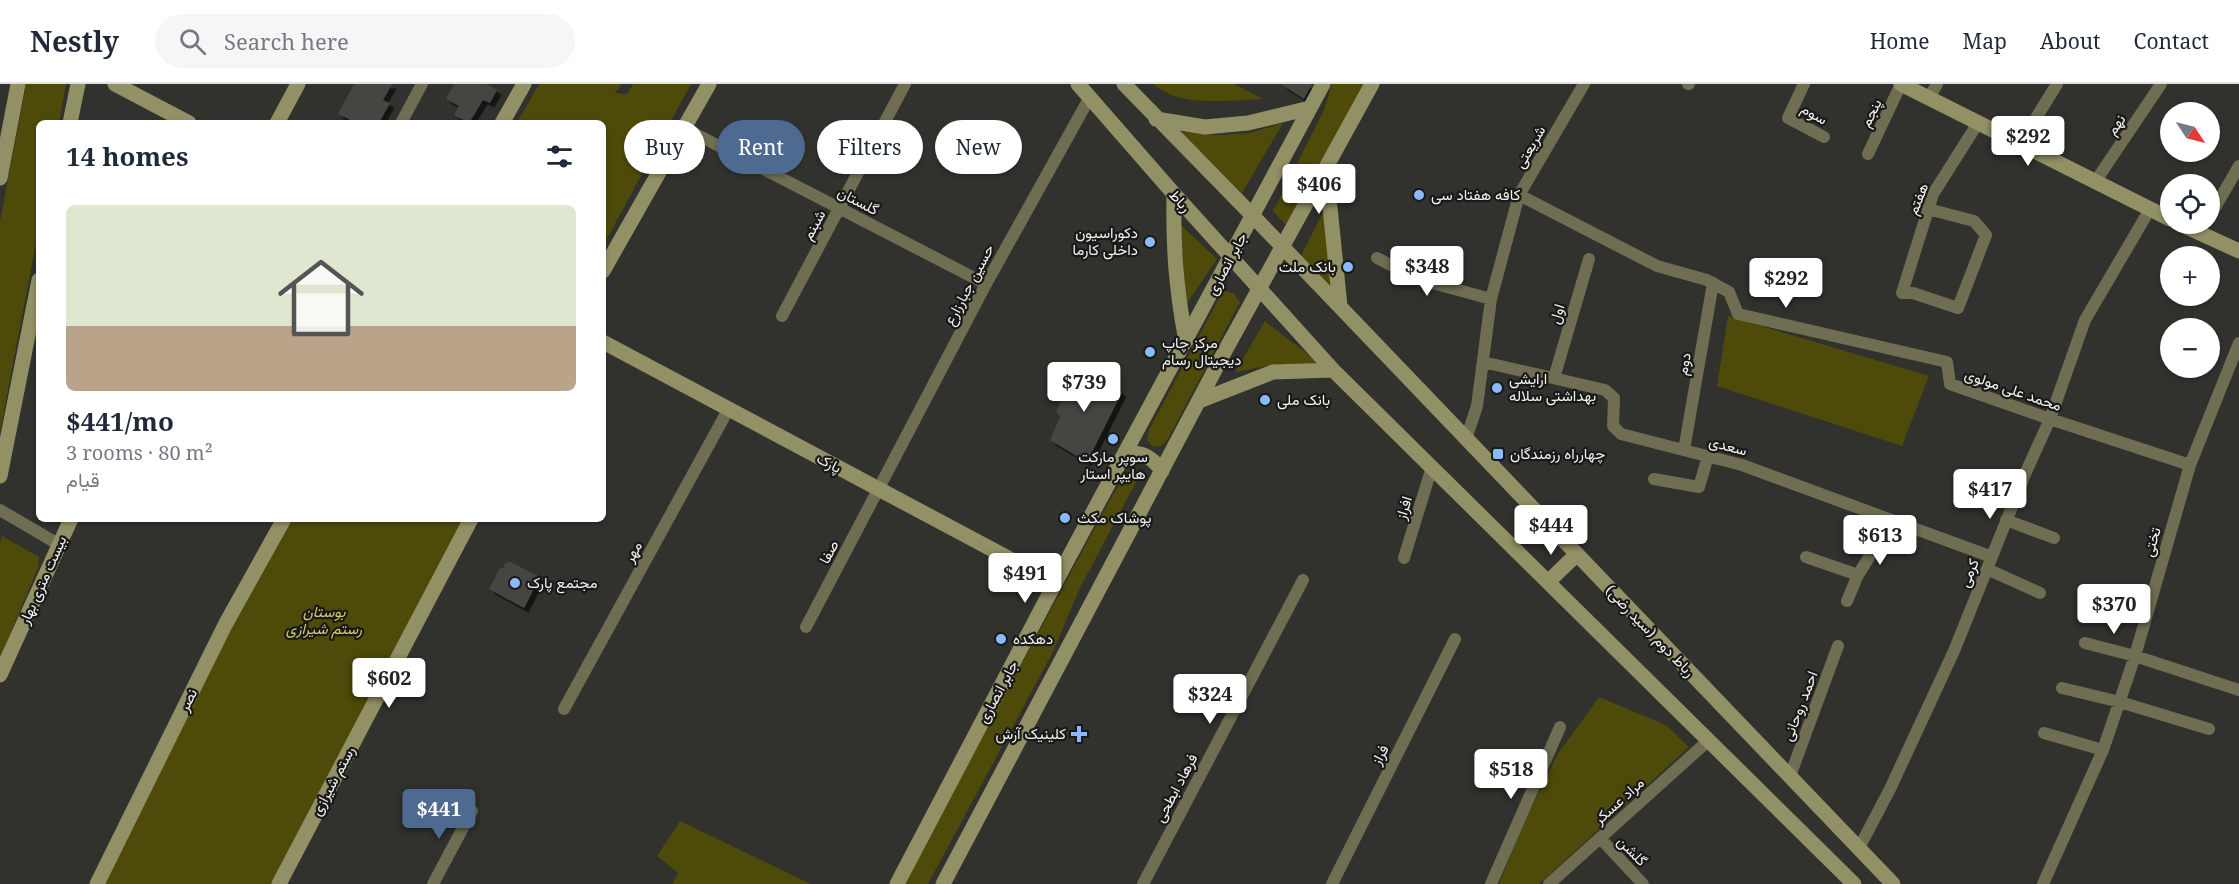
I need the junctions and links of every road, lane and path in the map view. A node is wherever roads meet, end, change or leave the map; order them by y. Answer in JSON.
{"nodes":[{"id":1,"x":18,"y":84,"type":"edge"},
{"id":2,"x":78,"y":84,"type":"edge"},
{"id":3,"x":115,"y":84,"type":"edge"},
{"id":4,"x":298,"y":84,"type":"edge"},
{"id":5,"x":422,"y":84,"type":"edge"},
{"id":6,"x":524,"y":84,"type":"edge"},
{"id":7,"x":709,"y":84,"type":"edge"},
{"id":8,"x":905,"y":84,"type":"edge"},
{"id":9,"x":1078,"y":84,"type":"edge"},
{"id":10,"x":1124,"y":84,"type":"edge"},
{"id":11,"x":1323,"y":84,"type":"edge"},
{"id":12,"x":1372,"y":84,"type":"edge"},
{"id":13,"x":1584,"y":84,"type":"edge"},
{"id":14,"x":1804,"y":84,"type":"edge"},
{"id":15,"x":1901,"y":84,"type":"edge"},
{"id":16,"x":1937,"y":84,"type":"edge"},
{"id":17,"x":2057,"y":84,"type":"edge"},
{"id":18,"x":2161,"y":84,"type":"edge"},
{"id":19,"x":1090,"y":97,"type":"junction"},
{"id":20,"x":1929,"y":98,"type":"junction"},
{"id":21,"x":1310,"y":108,"type":"junction"},
{"id":22,"x":1156,"y":119,"type":"junction"},
{"id":23,"x":71,"y":120,"type":"edge"},
{"id":24,"x":183,"y":120,"type":"edge"},
{"id":25,"x":279,"y":120,"type":"edge"},
{"id":26,"x":403,"y":120,"type":"edge"},
{"id":27,"x":504,"y":120,"type":"edge"},
{"id":28,"x":689,"y":120,"type":"edge"},
{"id":29,"x":1978,"y":123,"type":"junction"},
{"id":30,"x":1824,"y":137,"type":"dead end"},
{"id":31,"x":705,"y":139,"type":"edge"},
{"id":32,"x":2020,"y":144,"type":"junction"},
{"id":33,"x":1868,"y":154,"type":"dead end"},
{"id":34,"x":2239,"y":166,"type":"edge"},
{"id":35,"x":1326,"y":168,"type":"junction"},
{"id":36,"x":1,"y":169,"type":"edge"},
{"id":37,"x":658,"y":174,"type":"edge"},
{"id":38,"x":2095,"y":182,"type":"junction"},
{"id":39,"x":1174,"y":194,"type":"junction"},
{"id":40,"x":1519,"y":195,"type":"junction"},
{"id":41,"x":2220,"y":199,"type":"edge"},
{"id":42,"x":840,"y":209,"type":"junction"},
{"id":43,"x":1928,"y":209,"type":"junction"},
{"id":44,"x":2150,"y":209,"type":"junction"},
{"id":45,"x":2160,"y":214,"type":"edge"},
{"id":46,"x":1253,"y":216,"type":"junction"},
{"id":47,"x":2212,"y":234,"type":"edge"},
{"id":48,"x":1283,"y":247,"type":"junction"},
{"id":49,"x":2239,"y":251,"type":"edge"},
{"id":50,"x":1231,"y":256,"type":"junction"},
{"id":51,"x":1377,"y":258,"type":"dead end"},
{"id":52,"x":1589,"y":259,"type":"dead end"},
{"id":53,"x":606,"y":266,"type":"edge"},
{"id":54,"x":1713,"y":283,"type":"junction"},
{"id":55,"x":986,"y":284,"type":"junction"},
{"id":56,"x":1260,"y":289,"type":"junction"},
{"id":57,"x":36,"y":295,"type":"edge"},
{"id":58,"x":1491,"y":299,"type":"junction"},
{"id":59,"x":1340,"y":306,"type":"junction"},
{"id":60,"x":782,"y":316,"type":"dead end"},
{"id":61,"x":1186,"y":341,"type":"junction"},
{"id":62,"x":2239,"y":343,"type":"edge"},
{"id":63,"x":606,"y":344,"type":"edge"},
{"id":64,"x":1483,"y":362,"type":"junction"},
{"id":65,"x":1333,"y":370,"type":"junction"},
{"id":66,"x":1554,"y":378,"type":"junction"},
{"id":67,"x":1199,"y":401,"type":"junction"},
{"id":68,"x":728,"y":410,"type":"junction"},
{"id":69,"x":2050,"y":419,"type":"junction"},
{"id":70,"x":1466,"y":439,"type":"junction"},
{"id":71,"x":1684,"y":450,"type":"junction"},
{"id":72,"x":1125,"y":454,"type":"junction"},
{"id":73,"x":1708,"y":456,"type":"junction"},
{"id":74,"x":2190,"y":465,"type":"junction"},
{"id":75,"x":1432,"y":467,"type":"junction"},
{"id":76,"x":1162,"y":471,"type":"junction"},
{"id":77,"x":0,"y":476,"type":"edge"},
{"id":78,"x":1654,"y":479,"type":"dead end"},
{"id":79,"x":879,"y":490,"type":"junction"},
{"id":80,"x":0,"y":510,"type":"edge"},
{"id":81,"x":1892,"y":520,"type":"junction"},
{"id":82,"x":2006,"y":520,"type":"junction"},
{"id":83,"x":69,"y":522,"type":"edge"},
{"id":84,"x":282,"y":522,"type":"edge"},
{"id":85,"x":469,"y":522,"type":"edge"},
{"id":86,"x":2054,"y":538,"type":"dead end"},
{"id":87,"x":58,"y":544,"type":"junction"},
{"id":88,"x":1577,"y":554,"type":"junction"},
{"id":89,"x":1806,"y":556,"type":"dead end"},
{"id":90,"x":1992,"y":557,"type":"junction"},
{"id":91,"x":1404,"y":558,"type":"dead end"},
{"id":92,"x":1987,"y":569,"type":"junction"},
{"id":93,"x":1858,"y":575,"type":"junction"},
{"id":94,"x":1303,"y":580,"type":"dead end"},
{"id":95,"x":1548,"y":582,"type":"junction"},
{"id":96,"x":1055,"y":583,"type":"junction"},
{"id":97,"x":2040,"y":593,"type":"dead end"},
{"id":98,"x":1847,"y":601,"type":"dead end"},
{"id":99,"x":806,"y":627,"type":"dead end"},
{"id":100,"x":1455,"y":639,"type":"dead end"},
{"id":101,"x":2085,"y":643,"type":"dead end"},
{"id":102,"x":1838,"y":646,"type":"dead end"},
{"id":103,"x":2135,"y":656,"type":"junction"},
{"id":104,"x":0,"y":675,"type":"edge"},
{"id":105,"x":2062,"y":688,"type":"dead end"},
{"id":106,"x":2239,"y":690,"type":"edge"},
{"id":107,"x":2120,"y":702,"type":"junction"},
{"id":108,"x":564,"y":709,"type":"dead end"},
{"id":109,"x":1560,"y":727,"type":"dead end"},
{"id":110,"x":2209,"y":729,"type":"dead end"},
{"id":111,"x":2044,"y":733,"type":"dead end"},
{"id":112,"x":1709,"y":740,"type":"junction"},
{"id":113,"x":2103,"y":750,"type":"junction"},
{"id":114,"x":1790,"y":776,"type":"junction"},
{"id":115,"x":472,"y":811,"type":"dead end"},
{"id":116,"x":1600,"y":838,"type":"junction"},
{"id":117,"x":1859,"y":848,"type":"junction"},
{"id":118,"x":945,"y":883,"type":"edge"},
{"id":119,"x":97,"y":884,"type":"edge"},
{"id":120,"x":279,"y":884,"type":"edge"},
{"id":121,"x":433,"y":884,"type":"edge"},
{"id":122,"x":897,"y":884,"type":"edge"},
{"id":123,"x":1143,"y":884,"type":"edge"},
{"id":124,"x":1332,"y":884,"type":"edge"},
{"id":125,"x":1491,"y":884,"type":"edge"},
{"id":126,"x":1548,"y":884,"type":"edge"},
{"id":127,"x":1643,"y":884,"type":"edge"},
{"id":128,"x":1854,"y":884,"type":"edge"},
{"id":129,"x":1893,"y":884,"type":"edge"},
{"id":130,"x":2043,"y":884,"type":"edge"}],
"edges":[{"from":1,"to":36,"type":"main road"},
{"from":2,"to":23,"type":"main road"},
{"from":3,"to":24,"type":"main road"},
{"from":4,"to":25,"type":"main road"},
{"from":5,"to":26,"type":"street"},
{"from":6,"to":27,"type":"main road"},
{"from":7,"to":28,"type":"main road"},
{"from":8,"to":42,"type":"street","name":"شبنم"},
{"from":9,"to":19,"type":"main road","name":"رباط"},
{"from":10,"to":22,"type":"main road"},
{"from":11,"to":21,"type":"main road","name":"جابر انصاری"},
{"from":12,"to":35,"type":"main road"},
{"from":13,"to":40,"type":"street","name":"شریعتی"},
{"from":14,"to":30,"type":"street","name":"سوم"},
{"from":15,"to":20,"type":"main road"},
{"from":15,"to":33,"type":"street","name":"پنجم"},
{"from":16,"to":20,"type":"street"},
{"from":17,"to":32,"type":"street"},
{"from":18,"to":38,"type":"street","name":"نهم"},
{"from":19,"to":39,"type":"main road","name":"رباط"},
{"from":19,"to":55,"type":"street","name":"حسین جبارزارع"},
{"from":20,"to":29,"type":"main road"},
{"from":21,"to":22,"type":"main road"},
{"from":21,"to":46,"type":"main road","name":"جابر انصاری"},
{"from":22,"to":46,"type":"main road"},
{"from":29,"to":32,"type":"main road"},
{"from":29,"to":43,"type":"street","name":"هفتم"},
{"from":31,"to":42,"type":"street","name":"گلستان"},
{"from":32,"to":38,"type":"main road"},
{"from":34,"to":41,"type":"street"},
{"from":35,"to":48,"type":"main road"},
{"from":35,"to":59,"type":"main road"},
{"from":37,"to":53,"type":"main road"},
{"from":38,"to":44,"type":"main road"},
{"from":39,"to":50,"type":"main road","name":"رباط"},
{"from":39,"to":61,"type":"main road"},
{"from":40,"to":54,"type":"street","name":"محمد علی مولوی"},
{"from":40,"to":58,"type":"street","name":"شریعتی"},
{"from":42,"to":55,"type":"street","name":"گلستان"},
{"from":42,"to":60,"type":"street","name":"شبنم"},
{"from":43,"to":43,"type":"street","name":"هفتم"},
{"from":44,"to":45,"type":"main road"},
{"from":44,"to":69,"type":"street","name":"کرمی"},
{"from":46,"to":48,"type":"main road"},
{"from":46,"to":50,"type":"main road","name":"جابر انصاری"},
{"from":47,"to":49,"type":"main road"},
{"from":48,"to":56,"type":"main road"},
{"from":48,"to":59,"type":"main road","name":"رباط دوم (سید رضی)"},
{"from":50,"to":56,"type":"main road","name":"رباط"},
{"from":50,"to":61,"type":"main road","name":"جابر انصاری"},
{"from":51,"to":58,"type":"street"},
{"from":52,"to":66,"type":"street","name":"اول"},
{"from":54,"to":69,"type":"street","name":"محمد علی مولوی"},
{"from":54,"to":71,"type":"street","name":"دوم"},
{"from":55,"to":79,"type":"street","name":"حسین جبارزارع"},
{"from":56,"to":65,"type":"main road"},
{"from":56,"to":67,"type":"main road"},
{"from":57,"to":77,"type":"main road"},
{"from":58,"to":64,"type":"street","name":"شریعتی"},
{"from":59,"to":70,"type":"main road","name":"رباط دوم (سید رضی)"},
{"from":61,"to":72,"type":"main road","name":"جابر انصاری"},
{"from":62,"to":74,"type":"street","name":"تختی"},
{"from":63,"to":68,"type":"main road","name":"پارک"},
{"from":64,"to":66,"type":"street","name":"سعدی"},
{"from":64,"to":70,"type":"street","name":"شریعتی"},
{"from":65,"to":67,"type":"main road"},
{"from":65,"to":75,"type":"main road"},
{"from":66,"to":71,"type":"street","name":"سعدی"},
{"from":67,"to":76,"type":"main road"},
{"from":68,"to":79,"type":"main road","name":"پارک"},
{"from":68,"to":108,"type":"street","name":"مهر"},
{"from":69,"to":74,"type":"street","name":"محمد علی مولوی"},
{"from":69,"to":82,"type":"street","name":"کرمی"},
{"from":70,"to":88,"type":"main road","name":"رباط دوم (سید رضی)"},
{"from":71,"to":73,"type":"street","name":"سعدی"},
{"from":72,"to":76,"type":"main road"},
{"from":72,"to":96,"type":"main road","name":"جابر انصاری"},
{"from":73,"to":78,"type":"street"},
{"from":73,"to":81,"type":"street","name":"سعدی"},
{"from":74,"to":103,"type":"street","name":"تختی"},
{"from":75,"to":91,"type":"street","name":"افراز"},
{"from":75,"to":95,"type":"main road"},
{"from":76,"to":118,"type":"main road"},
{"from":79,"to":96,"type":"main road","name":"پارک"},
{"from":79,"to":99,"type":"street","name":"صفا"},
{"from":80,"to":87,"type":"street"},
{"from":81,"to":90,"type":"street","name":"سعدی"},
{"from":81,"to":93,"type":"street"},
{"from":82,"to":86,"type":"street"},
{"from":82,"to":90,"type":"street","name":"کرمی"},
{"from":83,"to":87,"type":"main road","name":"بیست متری بهار"},
{"from":84,"to":119,"type":"main road","name":"نصر"},
{"from":85,"to":120,"type":"main road","name":"رستم شیرازی"},
{"from":87,"to":104,"type":"main road","name":"بیست متری بهار"},
{"from":88,"to":95,"type":"main road"},
{"from":88,"to":114,"type":"main road","name":"رباط دوم (سید رضی)"},
{"from":89,"to":93,"type":"street"},
{"from":90,"to":92,"type":"street","name":"کرمی"},
{"from":92,"to":97,"type":"street"},
{"from":92,"to":117,"type":"street","name":"کرمی"},
{"from":93,"to":98,"type":"street"},
{"from":94,"to":123,"type":"street","name":"فرهاد ابطحی"},
{"from":95,"to":112,"type":"main road"},
{"from":96,"to":122,"type":"main road","name":"جابر انصاری"},
{"from":100,"to":124,"type":"street","name":"فراز"},
{"from":101,"to":103,"type":"street"},
{"from":102,"to":114,"type":"street","name":"احمد روحانی"},
{"from":103,"to":106,"type":"street"},
{"from":103,"to":107,"type":"street","name":"تختی"},
{"from":105,"to":107,"type":"street"},
{"from":107,"to":110,"type":"street"},
{"from":107,"to":113,"type":"street","name":"تختی"},
{"from":109,"to":125,"type":"street"},
{"from":111,"to":113,"type":"street"},
{"from":112,"to":116,"type":"street","name":"مراد عسکر"},
{"from":112,"to":128,"type":"main road"},
{"from":113,"to":130,"type":"street","name":"تختی"},
{"from":114,"to":117,"type":"main road","name":"رباط دوم (سید رضی)"},
{"from":115,"to":121,"type":"street"},
{"from":116,"to":126,"type":"street","name":"مراد عسکر"},
{"from":116,"to":127,"type":"street","name":"گلشن"},
{"from":117,"to":129,"type":"main road","name":"رباط دوم (سید رضی)"}]}
